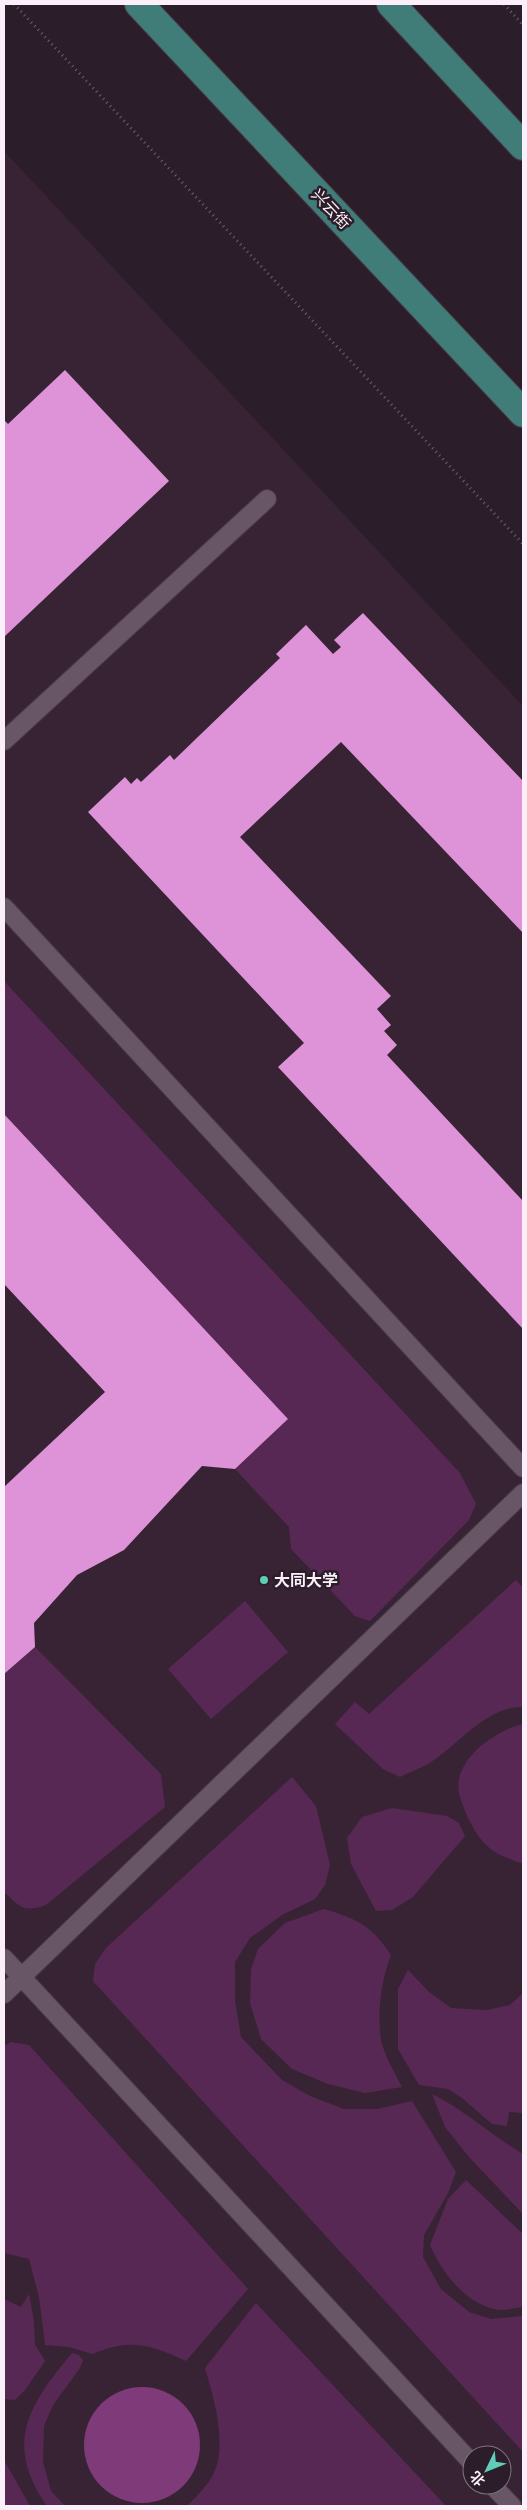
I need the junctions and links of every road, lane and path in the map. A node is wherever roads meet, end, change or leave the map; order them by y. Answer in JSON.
{"nodes":[{"id":1,"x":14,"y":4,"type":"edge"},
{"id":2,"x":140,"y":4,"type":"edge"},
{"id":3,"x":391,"y":4,"type":"edge"},
{"id":4,"x":504,"y":4,"type":"edge"},
{"id":5,"x":523,"y":25,"type":"edge"},
{"id":6,"x":523,"y":146,"type":"edge"},
{"id":7,"x":523,"y":413,"type":"edge"},
{"id":8,"x":267,"y":499,"type":"dead end"},
{"id":9,"x":523,"y":544,"type":"edge"},
{"id":10,"x":4,"y":741,"type":"edge"},
{"id":11,"x":4,"y":907,"type":"edge"},
{"id":12,"x":523,"y":1468,"type":"edge"},
{"id":13,"x":523,"y":1493,"type":"edge"},
{"id":14,"x":4,"y":1958,"type":"edge"},
{"id":15,"x":21,"y":1977,"type":"junction"},
{"id":16,"x":4,"y":1994,"type":"edge"},
{"id":17,"x":462,"y":2453,"type":"edge"},
{"id":18,"x":502,"y":2495,"type":"edge"},
{"id":19,"x":512,"y":2506,"type":"edge"}],
"edges":[{"from":1,"to":9,"type":"path"},
{"from":2,"to":7,"type":"main road","name":"兴云街"},
{"from":3,"to":6,"type":"main road"},
{"from":4,"to":5,"type":"path"},
{"from":8,"to":10,"type":"lane"},
{"from":11,"to":12,"type":"lane"},
{"from":13,"to":15,"type":"lane"},
{"from":14,"to":15,"type":"lane"},
{"from":15,"to":16,"type":"lane"},
{"from":15,"to":17,"type":"lane"},
{"from":18,"to":19,"type":"lane"}]}
